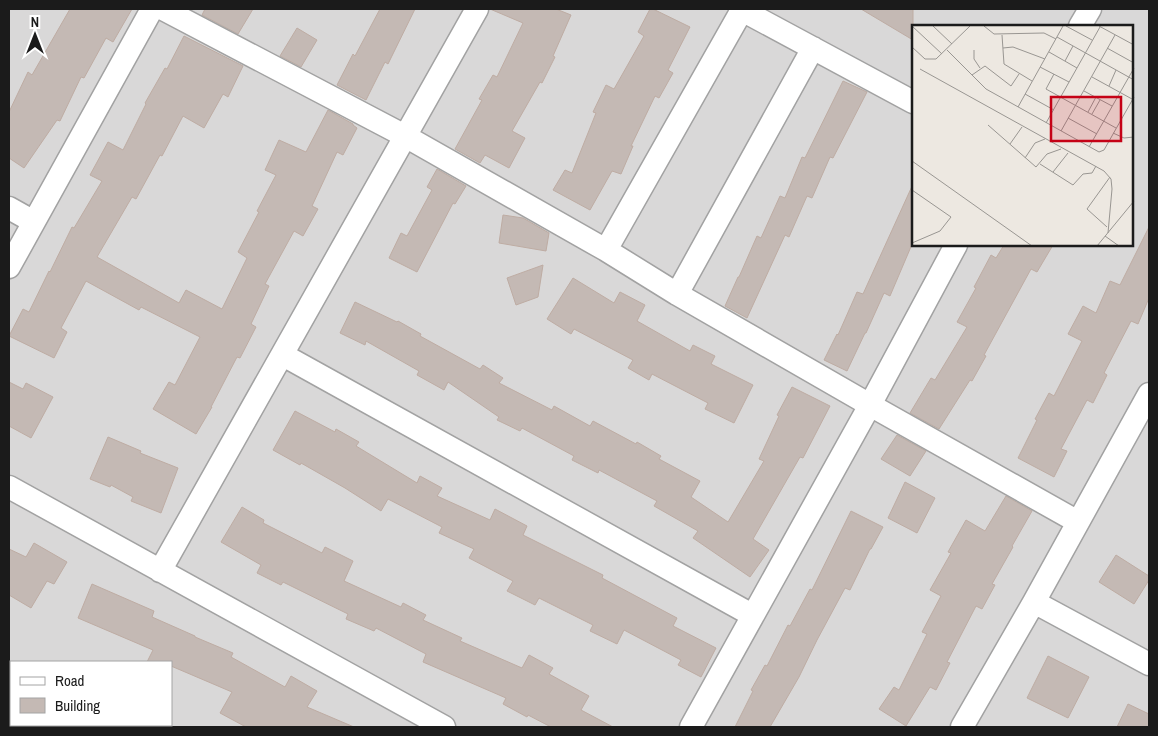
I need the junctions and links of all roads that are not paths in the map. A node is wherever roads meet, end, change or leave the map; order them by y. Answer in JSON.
{"nodes":[{"id":1,"x":152,"y":9,"type":"edge"},
{"id":2,"x":163,"y":9,"type":"edge"},
{"id":3,"x":476,"y":9,"type":"edge"},
{"id":4,"x":741,"y":9,"type":"edge"},
{"id":5,"x":1090,"y":9,"type":"edge"},
{"id":6,"x":1081,"y":25,"type":"edge"},
{"id":7,"x":813,"y":48,"type":"junction"},
{"id":8,"x":912,"y":101,"type":"edge"},
{"id":9,"x":405,"y":136,"type":"junction"},
{"id":10,"x":9,"y":208,"type":"edge"},
{"id":11,"x":34,"y":222,"type":"junction"},
{"id":12,"x":955,"y":246,"type":"edge"},
{"id":13,"x":606,"y":250,"type":"junction"},
{"id":14,"x":9,"y":267,"type":"edge"},
{"id":15,"x":677,"y":294,"type":"junction"},
{"id":16,"x":282,"y":355,"type":"junction"},
{"id":17,"x":1149,"y":394,"type":"edge"},
{"id":18,"x":870,"y":404,"type":"junction"},
{"id":19,"x":9,"y":487,"type":"edge"},
{"id":20,"x":1078,"y":522,"type":"junction"},
{"id":21,"x":160,"y":571,"type":"junction"},
{"id":22,"x":1034,"y":602,"type":"junction"},
{"id":23,"x":752,"y":615,"type":"junction"},
{"id":24,"x":1149,"y":664,"type":"edge"},
{"id":25,"x":444,"y":727,"type":"edge"},
{"id":26,"x":691,"y":727,"type":"edge"},
{"id":27,"x":962,"y":727,"type":"edge"}],
"edges":[{"from":1,"to":11,"type":"street"},
{"from":2,"to":9,"type":"street"},
{"from":3,"to":9,"type":"street"},
{"from":4,"to":7,"type":"street"},
{"from":4,"to":13,"type":"street"},
{"from":5,"to":6,"type":"street"},
{"from":7,"to":8,"type":"street"},
{"from":7,"to":15,"type":"street"},
{"from":9,"to":13,"type":"street"},
{"from":9,"to":16,"type":"street"},
{"from":10,"to":11,"type":"street"},
{"from":11,"to":14,"type":"street"},
{"from":12,"to":18,"type":"street"},
{"from":13,"to":15,"type":"street"},
{"from":15,"to":18,"type":"street"},
{"from":16,"to":21,"type":"street"},
{"from":16,"to":23,"type":"street"},
{"from":17,"to":20,"type":"street"},
{"from":18,"to":20,"type":"street"},
{"from":18,"to":23,"type":"street"},
{"from":19,"to":21,"type":"street"},
{"from":20,"to":22,"type":"street"},
{"from":21,"to":25,"type":"street"},
{"from":22,"to":24,"type":"street"},
{"from":22,"to":27,"type":"street"},
{"from":23,"to":26,"type":"street"}]}
